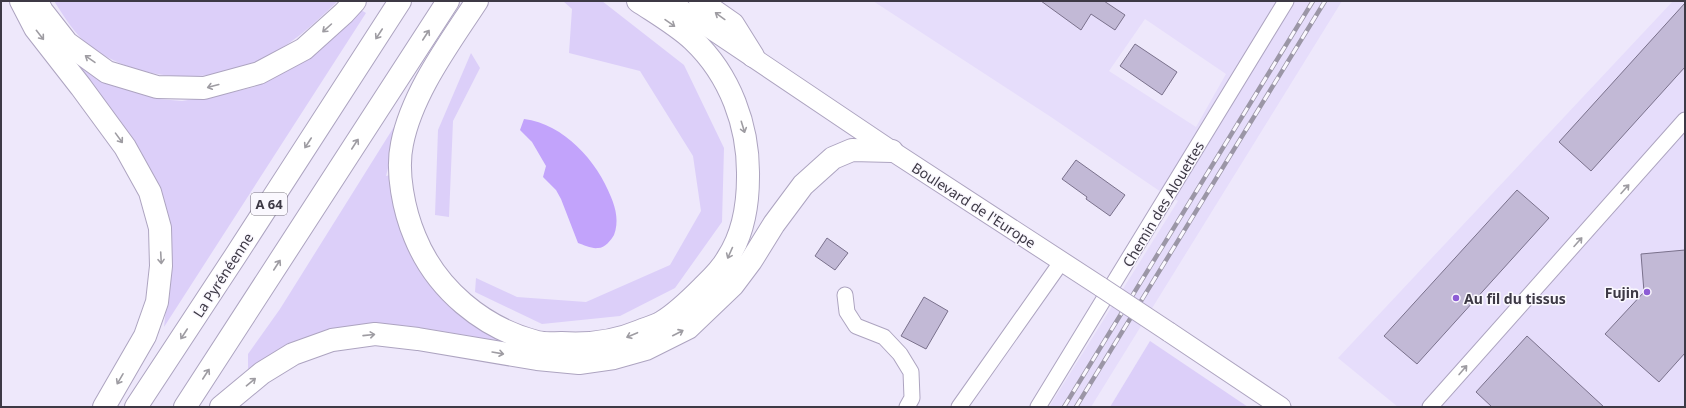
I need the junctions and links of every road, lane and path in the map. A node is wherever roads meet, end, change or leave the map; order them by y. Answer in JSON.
{"nodes":[{"id":1,"x":20,"y":1,"type":"edge"},
{"id":2,"x":37,"y":1,"type":"edge"},
{"id":3,"x":355,"y":1,"type":"edge"},
{"id":4,"x":400,"y":1,"type":"edge"},
{"id":5,"x":448,"y":1,"type":"edge"},
{"id":6,"x":477,"y":1,"type":"edge"},
{"id":7,"x":638,"y":1,"type":"edge"},
{"id":8,"x":669,"y":1,"type":"edge"},
{"id":9,"x":700,"y":1,"type":"edge"},
{"id":10,"x":1286,"y":1,"type":"edge"},
{"id":11,"x":753,"y":56,"type":"junction"},
{"id":12,"x":1685,"y":120,"type":"edge"},
{"id":13,"x":892,"y":151,"type":"junction"},
{"id":14,"x":1062,"y":261,"type":"junction"},
{"id":15,"x":845,"y":295,"type":"dead end"},
{"id":16,"x":1438,"y":404,"type":"edge"},
{"id":17,"x":104,"y":407,"type":"edge"},
{"id":18,"x":136,"y":407,"type":"edge"},
{"id":19,"x":185,"y":407,"type":"edge"},
{"id":20,"x":220,"y":407,"type":"edge"},
{"id":21,"x":907,"y":407,"type":"edge"},
{"id":22,"x":959,"y":407,"type":"edge"},
{"id":23,"x":1038,"y":407,"type":"edge"},
{"id":24,"x":1281,"y":407,"type":"edge"}],
"edges":[{"from":1,"to":17,"type":"highway","one_way":true},
{"from":3,"to":2,"type":"highway","one_way":true},
{"from":4,"to":18,"type":"highway","name":"La Pyrénéenne","number":"A 64","one_way":true},
{"from":19,"to":5,"type":"highway","number":"A 64","one_way":true},
{"from":7,"to":6,"type":"highway","one_way":true},
{"from":8,"to":11,"type":"street","name":"Boulevard de l'Europe"},
{"from":11,"to":9,"type":"highway","one_way":true},
{"from":10,"to":23,"type":"street","name":"Chemin des Alouettes"},
{"from":11,"to":13,"type":"street","name":"Boulevard de l'Europe"},
{"from":16,"to":12,"type":"street","one_way":true},
{"from":13,"to":14,"type":"street","name":"Boulevard de l'Europe"},
{"from":20,"to":13,"type":"highway","one_way":true},
{"from":14,"to":22,"type":"street"},
{"from":14,"to":24,"type":"street","name":"Boulevard de l'Europe","bridge":true},
{"from":15,"to":21,"type":"street"}]}
